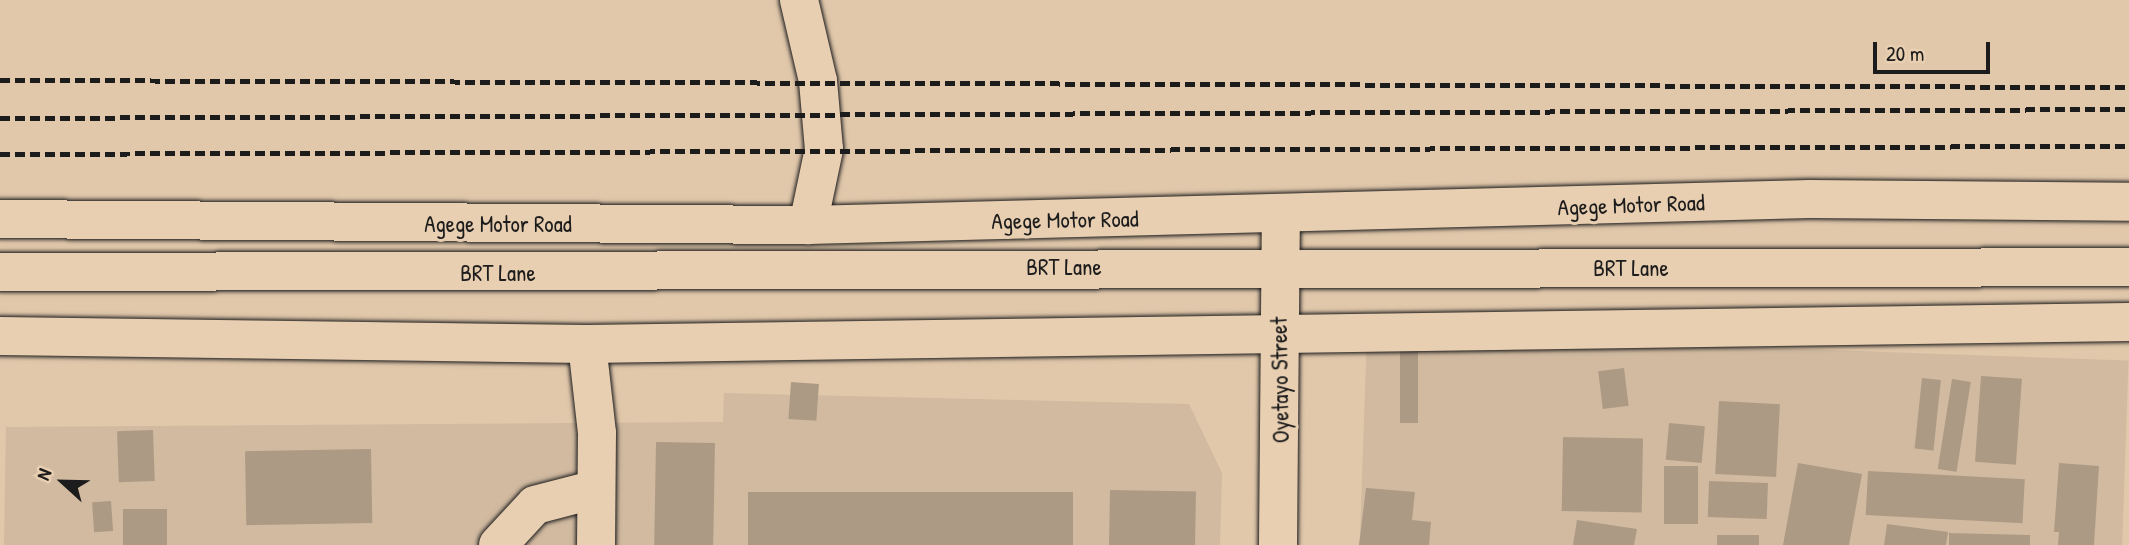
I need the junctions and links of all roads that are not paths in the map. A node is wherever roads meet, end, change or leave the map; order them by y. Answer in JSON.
{"nodes":[{"id":1,"x":799,"y":0,"type":"edge"},
{"id":2,"x":2129,"y":202,"type":"edge"},
{"id":3,"x":1280,"y":215,"type":"junction"},
{"id":4,"x":0,"y":219,"type":"edge"},
{"id":5,"x":808,"y":225,"type":"junction"},
{"id":6,"x":1280,"y":267,"type":"junction"},
{"id":7,"x":2129,"y":267,"type":"edge"},
{"id":8,"x":0,"y":272,"type":"edge"},
{"id":9,"x":2129,"y":323,"type":"edge"},
{"id":10,"x":1278,"y":333,"type":"junction"},
{"id":11,"x":0,"y":336,"type":"edge"},
{"id":12,"x":587,"y":344,"type":"junction"},
{"id":13,"x":596,"y":489,"type":"junction"},
{"id":14,"x":498,"y":545,"type":"edge"},
{"id":15,"x":596,"y":545,"type":"edge"},
{"id":16,"x":1278,"y":545,"type":"edge"}],
"edges":[{"from":1,"to":5,"type":"main road"},
{"from":2,"to":3,"type":"main road","name":"Agege Motor Road"},
{"from":3,"to":5,"type":"main road","name":"Agege Motor Road"},
{"from":3,"to":6,"type":"main road","name":"Oyetayo Street"},
{"from":4,"to":5,"type":"main road","name":"Agege Motor Road"},
{"from":6,"to":7,"type":"main road","name":"BRT Lane"},
{"from":6,"to":8,"type":"main road","name":"BRT Lane"},
{"from":6,"to":10,"type":"main road","name":"Oyetayo Street"},
{"from":9,"to":10,"type":"main road"},
{"from":10,"to":12,"type":"main road"},
{"from":10,"to":16,"type":"main road","name":"Oyetayo Street"},
{"from":11,"to":12,"type":"main road"},
{"from":12,"to":13,"type":"main road"},
{"from":13,"to":14,"type":"main road"},
{"from":13,"to":15,"type":"main road"}]}
